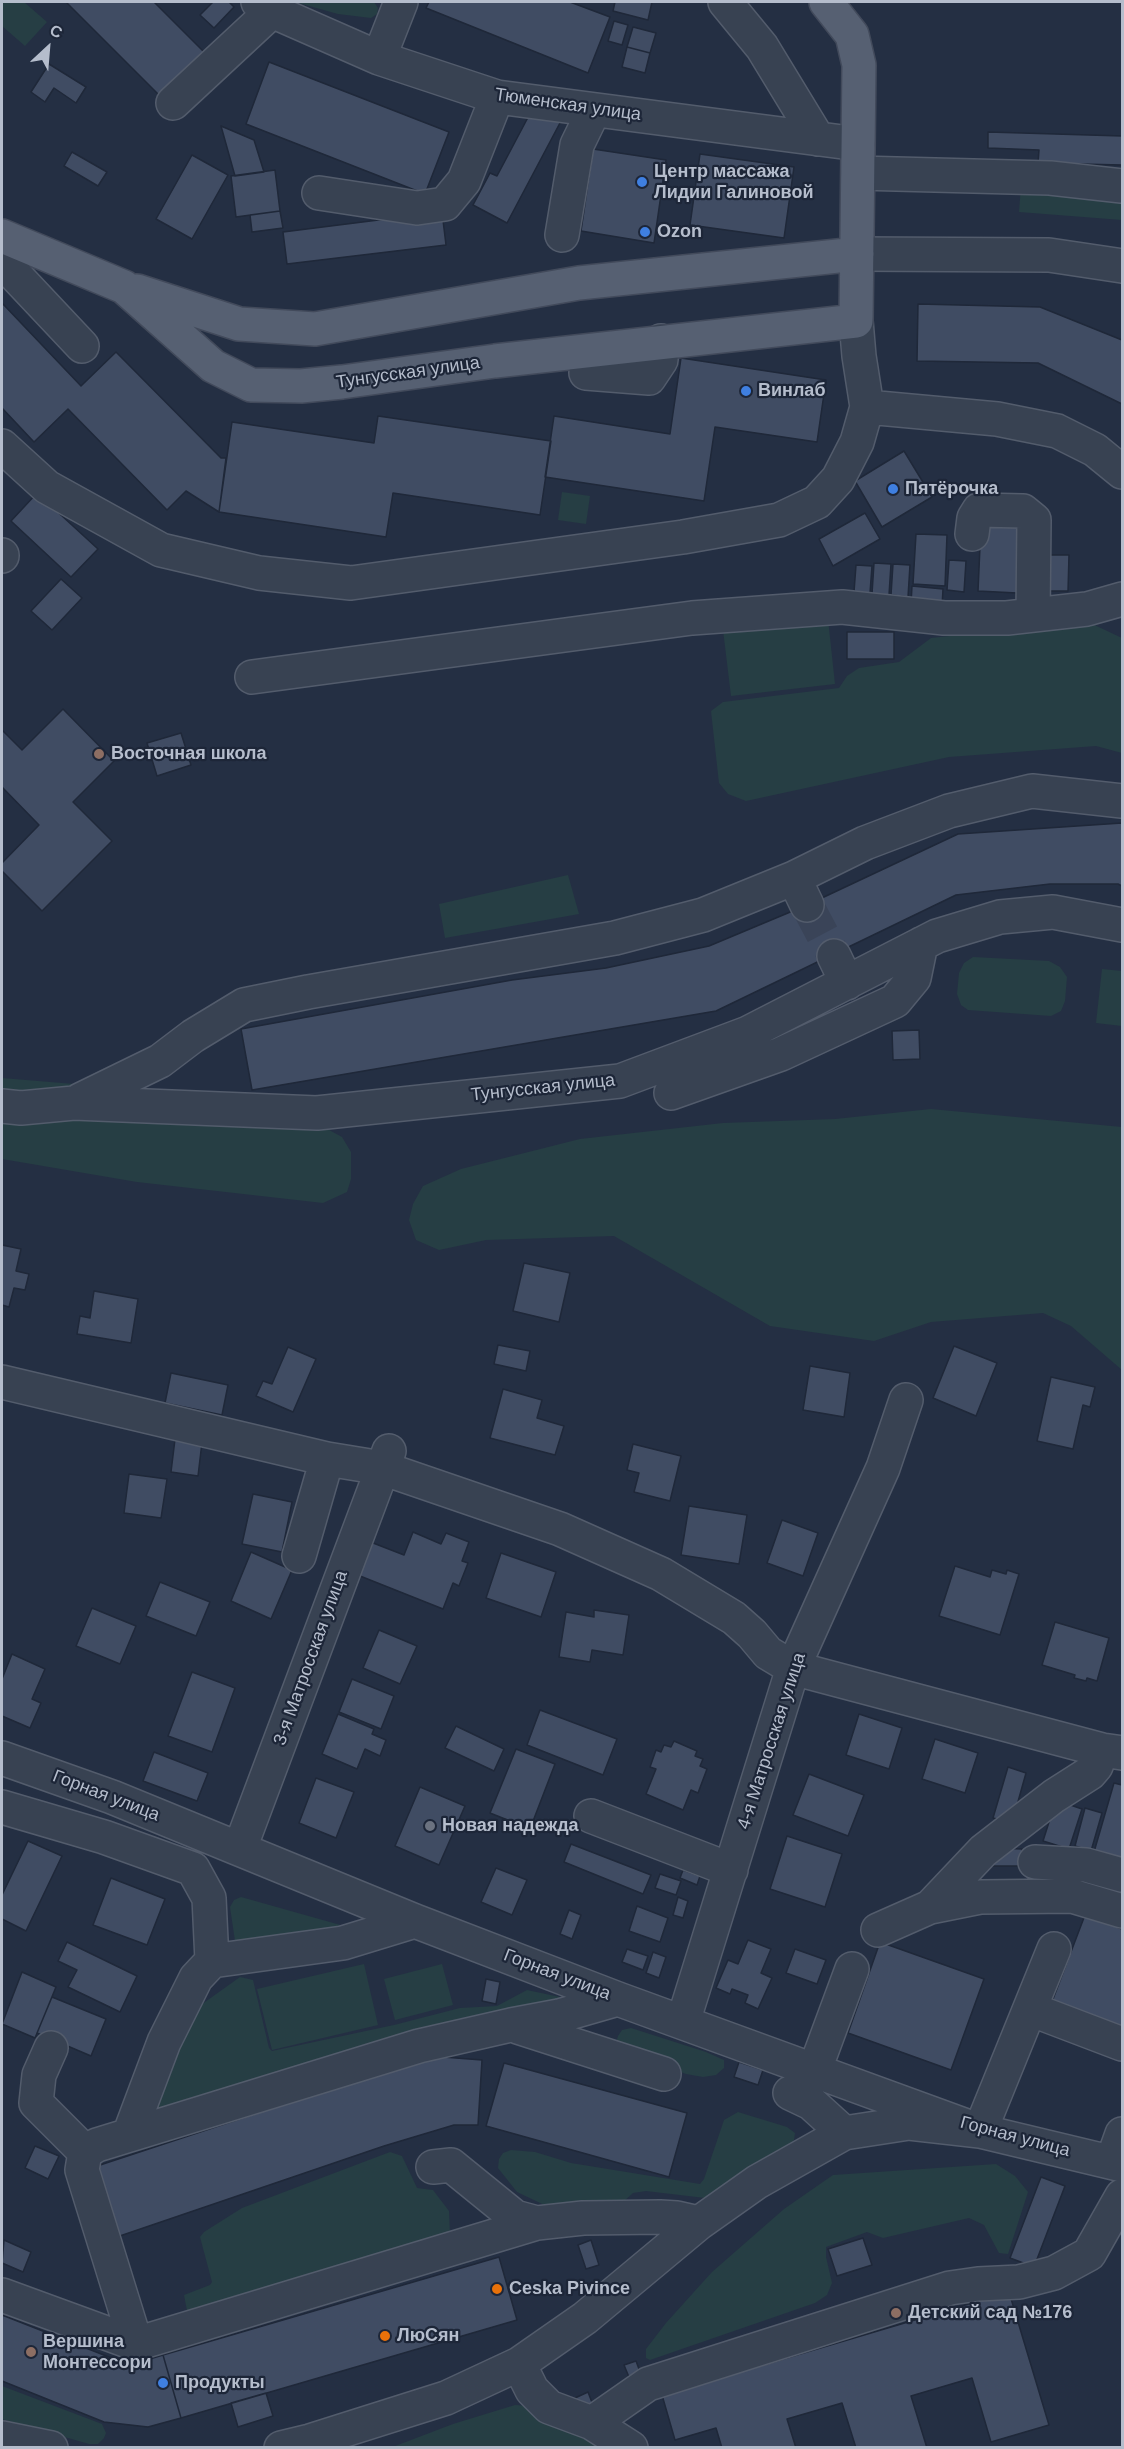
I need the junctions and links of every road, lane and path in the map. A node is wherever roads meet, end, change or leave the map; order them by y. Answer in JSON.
{"nodes":[{"id":1,"x":401,"y":2,"type":"edge"},
{"id":2,"x":726,"y":2,"type":"edge"},
{"id":3,"x":826,"y":2,"type":"edge"},
{"id":4,"x":265,"y":6,"type":"edge"},
{"id":5,"x":379,"y":58,"type":"junction"},
{"id":6,"x":496,"y":97,"type":"junction"},
{"id":7,"x":173,"y":103,"type":"dead end"},
{"id":8,"x":594,"y":110,"type":"junction"},
{"id":9,"x":818,"y":138,"type":"junction"},
{"id":10,"x":858,"y":158,"type":"junction"},
{"id":11,"x":1122,"y":186,"type":"edge"},
{"id":12,"x":319,"y":193,"type":"dead end"},
{"id":13,"x":562,"y":235,"type":"dead end"},
{"id":14,"x":2,"y":236,"type":"edge"},
{"id":15,"x":857,"y":254,"type":"junction"},
{"id":16,"x":2,"y":261,"type":"edge"},
{"id":17,"x":1122,"y":266,"type":"edge"},
{"id":18,"x":124,"y":287,"type":"junction"},
{"id":19,"x":856,"y":321,"type":"junction"},
{"id":20,"x":661,"y":341,"type":"junction"},
{"id":21,"x":82,"y":346,"type":"dead end"},
{"id":22,"x":586,"y":373,"type":"dead end"},
{"id":23,"x":867,"y":407,"type":"junction"},
{"id":24,"x":2,"y":446,"type":"edge"},
{"id":25,"x":1122,"y":472,"type":"edge"},
{"id":26,"x":972,"y":534,"type":"dead end"},
{"id":27,"x":1122,"y":600,"type":"edge"},
{"id":28,"x":1034,"y":615,"type":"junction"},
{"id":29,"x":252,"y":677,"type":"dead end"},
{"id":30,"x":1122,"y":801,"type":"edge"},
{"id":31,"x":1122,"y":925,"type":"edge"},
{"id":32,"x":921,"y":944,"type":"junction"},
{"id":33,"x":671,"y":1093,"type":"dead end"},
{"id":34,"x":74,"y":1103,"type":"junction"},
{"id":35,"x":2,"y":1106,"type":"edge"},
{"id":36,"x":2,"y":1382,"type":"edge"},
{"id":37,"x":906,"y":1400,"type":"dead end"},
{"id":38,"x":327,"y":1459,"type":"junction"},
{"id":39,"x":386,"y":1460,"type":"junction"},
{"id":40,"x":299,"y":1556,"type":"dead end"},
{"id":41,"x":793,"y":1668,"type":"junction"},
{"id":42,"x":1112,"y":1752,"type":"edge"},
{"id":43,"x":2,"y":1758,"type":"edge"},
{"id":44,"x":2,"y":1807,"type":"edge"},
{"id":45,"x":591,"y":1816,"type":"dead end"},
{"id":46,"x":240,"y":1848,"type":"junction"},
{"id":47,"x":1035,"y":1862,"type":"dead end"},
{"id":48,"x":731,"y":1870,"type":"junction"},
{"id":49,"x":1122,"y":1875,"type":"edge"},
{"id":50,"x":930,"y":1907,"type":"junction"},
{"id":51,"x":1122,"y":1911,"type":"edge"},
{"id":52,"x":415,"y":1921,"type":"junction"},
{"id":53,"x":878,"y":1930,"type":"dead end"},
{"id":54,"x":1054,"y":1949,"type":"dead end"},
{"id":55,"x":212,"y":1961,"type":"junction"},
{"id":56,"x":852,"y":1970,"type":"dead end"},
{"id":57,"x":618,"y":1999,"type":"junction"},
{"id":58,"x":1030,"y":2009,"type":"junction"},
{"id":59,"x":683,"y":2022,"type":"junction"},
{"id":60,"x":511,"y":2025,"type":"junction"},
{"id":61,"x":1122,"y":2044,"type":"edge"},
{"id":62,"x":51,"y":2048,"type":"dead end"},
{"id":63,"x":815,"y":2069,"type":"junction"},
{"id":64,"x":664,"y":2074,"type":"dead end"},
{"id":65,"x":790,"y":2094,"type":"dead end"},
{"id":66,"x":980,"y":2131,"type":"junction"},
{"id":67,"x":844,"y":2133,"type":"junction"},
{"id":68,"x":129,"y":2135,"type":"junction"},
{"id":69,"x":85,"y":2152,"type":"junction"},
{"id":70,"x":1119,"y":2154,"type":"edge"},
{"id":71,"x":433,"y":2167,"type":"dead end"},
{"id":72,"x":1122,"y":2196,"type":"edge"},
{"id":73,"x":537,"y":2223,"type":"junction"},
{"id":74,"x":699,"y":2223,"type":"junction"},
{"id":75,"x":2,"y":2295,"type":"edge"},
{"id":76,"x":136,"y":2344,"type":"junction"},
{"id":77,"x":519,"y":2364,"type":"junction"},
{"id":78,"x":592,"y":2423,"type":"junction"},
{"id":79,"x":2,"y":2438,"type":"edge"},
{"id":80,"x":51,"y":2448,"type":"edge"},
{"id":81,"x":281,"y":2448,"type":"edge"},
{"id":82,"x":631,"y":2448,"type":"edge"}],
"edges":[{"from":1,"to":5,"type":"street"},
{"from":2,"to":9,"type":"street"},
{"from":3,"to":10,"type":"main road"},
{"from":4,"to":5,"type":"street","name":"Тюменская улица"},
{"from":4,"to":7,"type":"street"},
{"from":5,"to":6,"type":"street","name":"Тюменская улица"},
{"from":6,"to":8,"type":"street","name":"Тюменская улица"},
{"from":6,"to":12,"type":"street"},
{"from":8,"to":9,"type":"street","name":"Тюменская улица"},
{"from":8,"to":13,"type":"street"},
{"from":9,"to":10,"type":"street","name":"Тюменская улица"},
{"from":10,"to":11,"type":"street","name":"Тюменская улица"},
{"from":10,"to":15,"type":"main road"},
{"from":14,"to":18,"type":"main road","name":"Тунгусская улица"},
{"from":15,"to":17,"type":"street"},
{"from":15,"to":18,"type":"main road"},
{"from":15,"to":19,"type":"main road"},
{"from":16,"to":21,"type":"street"},
{"from":18,"to":20,"type":"main road","name":"Тунгусская улица"},
{"from":19,"to":20,"type":"main road","name":"Тунгусская улица"},
{"from":19,"to":23,"type":"street"},
{"from":20,"to":22,"type":"street"},
{"from":23,"to":24,"type":"street"},
{"from":23,"to":25,"type":"street"},
{"from":26,"to":28,"type":"street"},
{"from":27,"to":28,"type":"street"},
{"from":28,"to":29,"type":"street"},
{"from":30,"to":34,"type":"street"},
{"from":31,"to":32,"type":"street","name":"Тунгусская улица"},
{"from":32,"to":33,"type":"street"},
{"from":32,"to":34,"type":"street","name":"Тунгусская улица"},
{"from":34,"to":35,"type":"street","name":"Тунгусская улица"},
{"from":36,"to":38,"type":"street"},
{"from":37,"to":41,"type":"street","name":"4-я Матросская улица"},
{"from":38,"to":39,"type":"street"},
{"from":38,"to":40,"type":"street"},
{"from":39,"to":41,"type":"street"},
{"from":39,"to":46,"type":"street","name":"3-я Матросская улица"},
{"from":41,"to":42,"type":"street"},
{"from":41,"to":48,"type":"street","name":"4-я Матросская улица"},
{"from":42,"to":50,"type":"street"},
{"from":43,"to":46,"type":"street","name":"Горная улица"},
{"from":44,"to":55,"type":"street"},
{"from":45,"to":48,"type":"street"},
{"from":46,"to":52,"type":"street","name":"Горная улица"},
{"from":47,"to":49,"type":"street"},
{"from":48,"to":59,"type":"street","name":"4-я Матросская улица"},
{"from":50,"to":51,"type":"street"},
{"from":50,"to":53,"type":"street"},
{"from":52,"to":55,"type":"street"},
{"from":52,"to":57,"type":"street","name":"Горная улица"},
{"from":54,"to":58,"type":"street"},
{"from":55,"to":68,"type":"street"},
{"from":56,"to":63,"type":"street"},
{"from":57,"to":59,"type":"street","name":"Горная улица"},
{"from":57,"to":60,"type":"street"},
{"from":58,"to":61,"type":"street"},
{"from":58,"to":66,"type":"street"},
{"from":59,"to":63,"type":"street","name":"Горная улица"},
{"from":60,"to":64,"type":"street"},
{"from":60,"to":68,"type":"street"},
{"from":62,"to":69,"type":"street"},
{"from":63,"to":66,"type":"street","name":"Горная улица"},
{"from":65,"to":67,"type":"street"},
{"from":66,"to":67,"type":"street"},
{"from":66,"to":70,"type":"street","name":"Горная улица"},
{"from":67,"to":74,"type":"street"},
{"from":68,"to":69,"type":"street"},
{"from":69,"to":76,"type":"street"},
{"from":71,"to":73,"type":"street"},
{"from":72,"to":78,"type":"street"},
{"from":73,"to":74,"type":"street"},
{"from":73,"to":76,"type":"street"},
{"from":74,"to":77,"type":"street"},
{"from":75,"to":76,"type":"street"},
{"from":77,"to":78,"type":"street"},
{"from":77,"to":81,"type":"street"},
{"from":78,"to":82,"type":"street"},
{"from":79,"to":80,"type":"street"}]}
